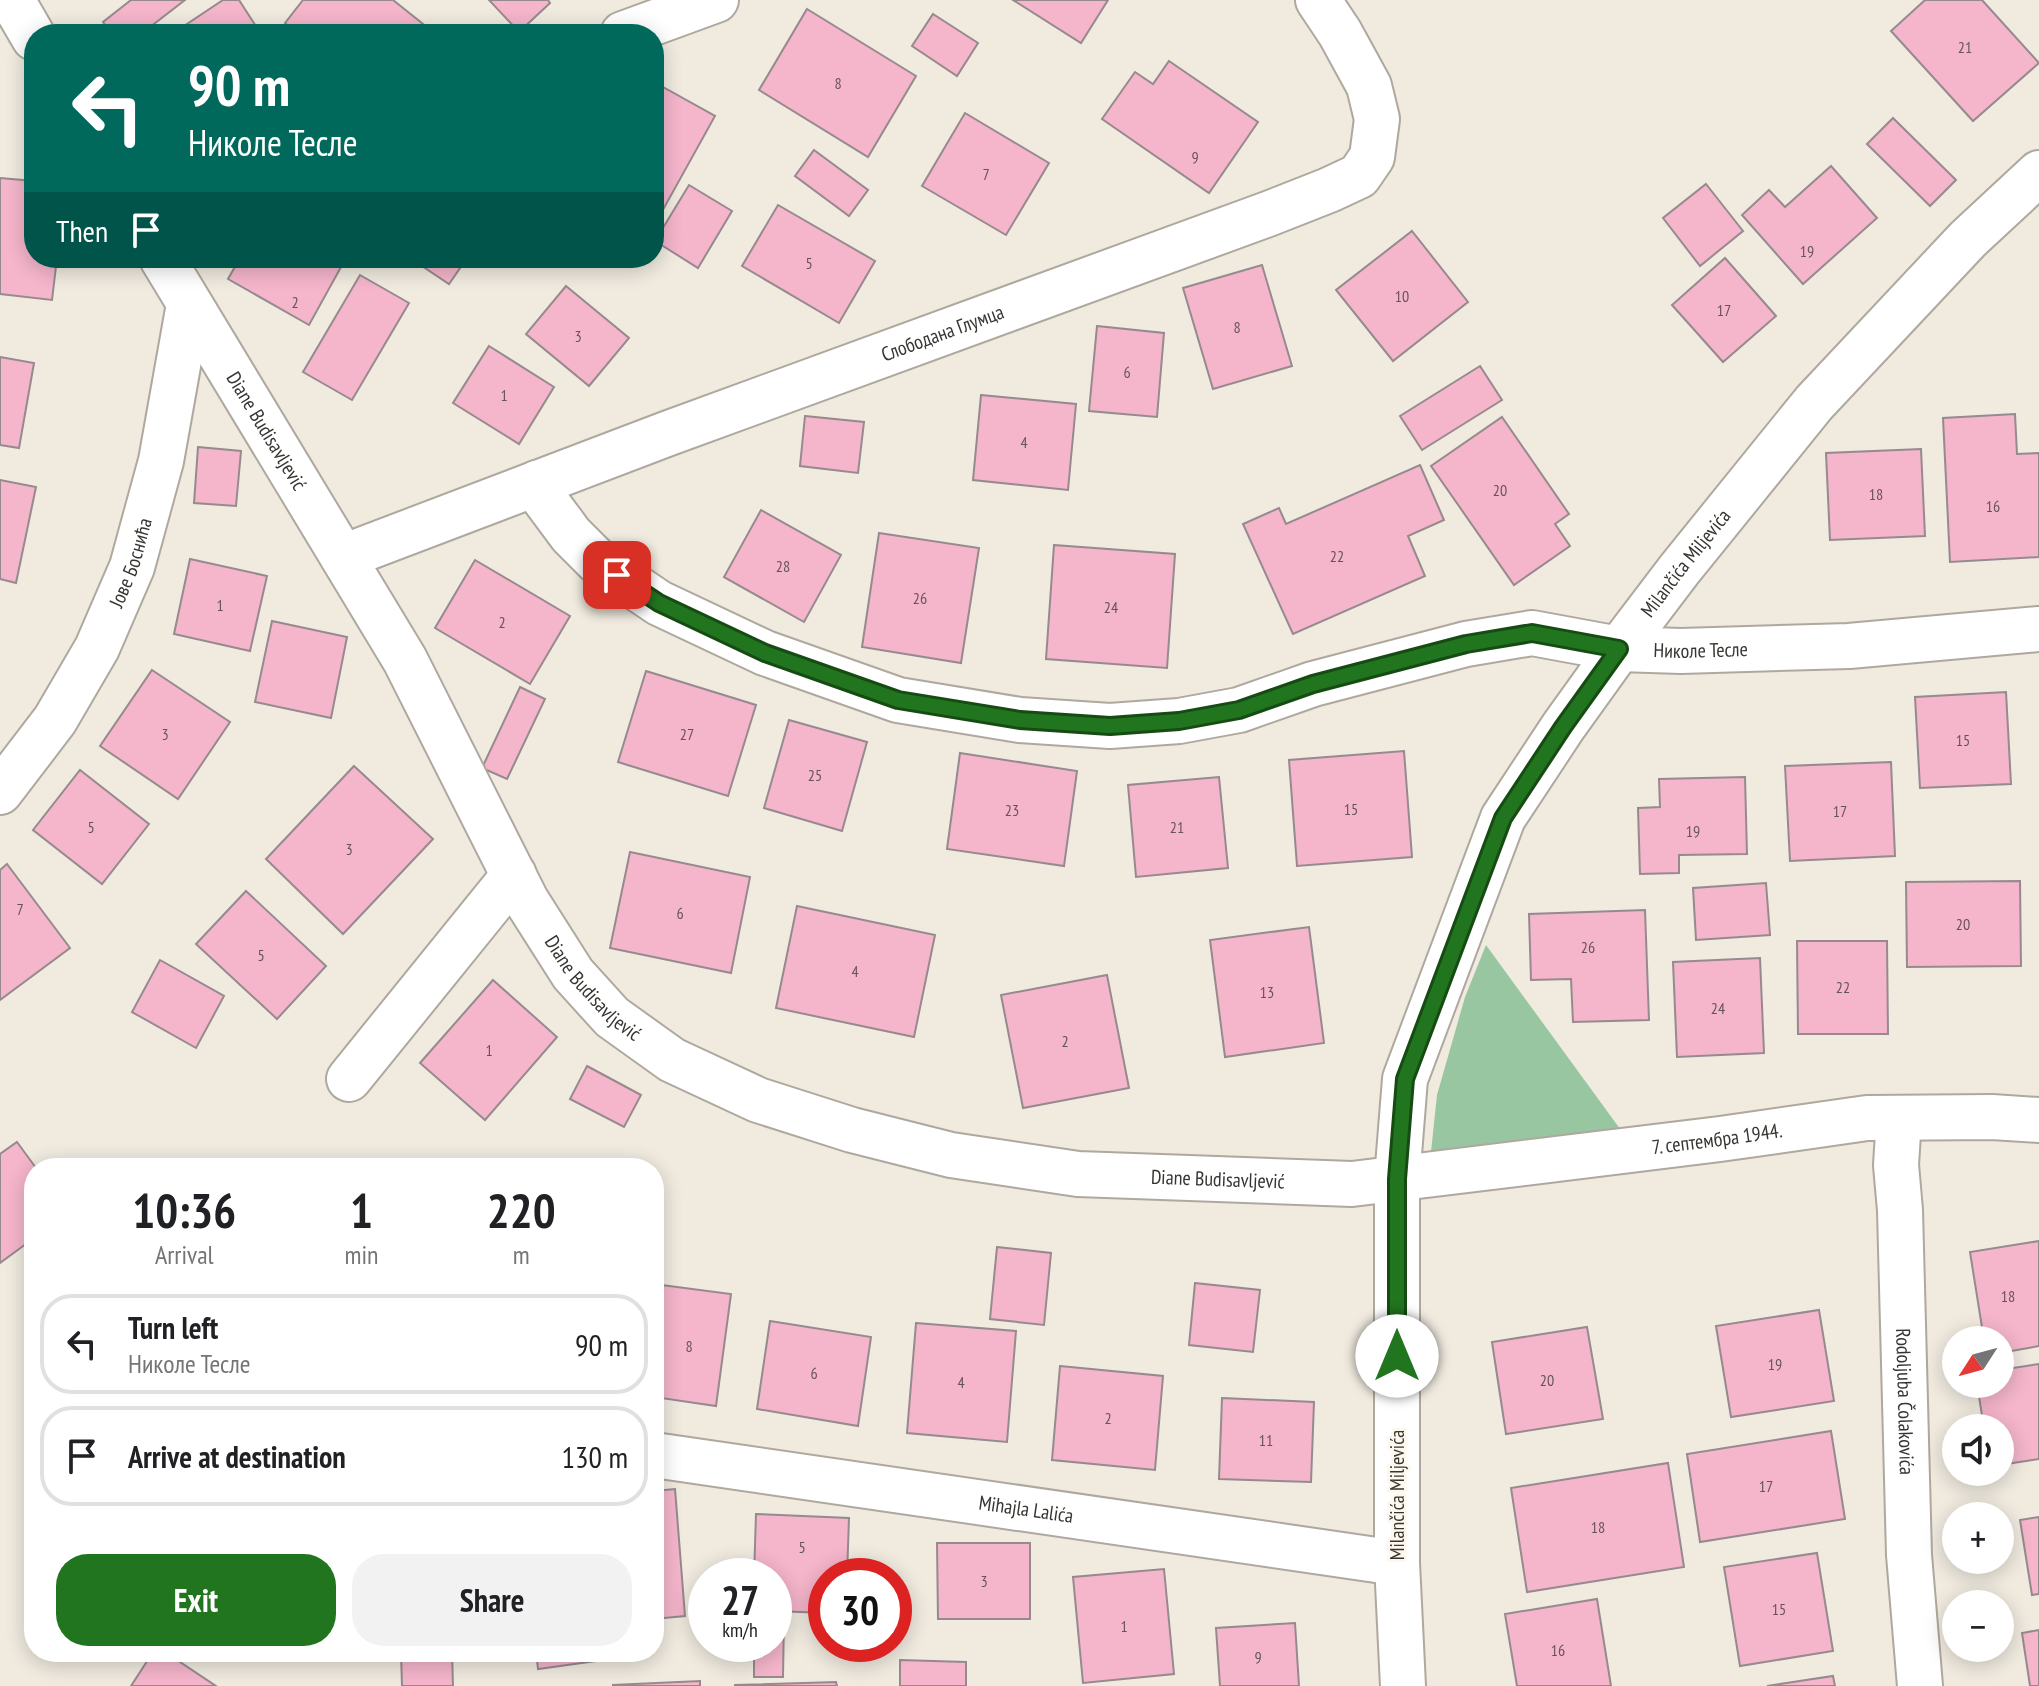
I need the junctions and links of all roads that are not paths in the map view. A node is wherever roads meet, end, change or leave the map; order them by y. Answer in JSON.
{"nodes":[{"id":1,"x":12,"y":0,"type":"edge"},
{"id":2,"x":716,"y":0,"type":"edge"},
{"id":3,"x":1318,"y":0,"type":"edge"},
{"id":4,"x":26,"y":24,"type":"edge"},
{"id":5,"x":650,"y":24,"type":"edge"},
{"id":6,"x":2039,"y":173,"type":"edge"},
{"id":7,"x":168,"y":268,"type":"edge"},
{"id":8,"x":189,"y":304,"type":"junction"},
{"id":9,"x":537,"y":483,"type":"junction"},
{"id":10,"x":343,"y":557,"type":"junction"},
{"id":11,"x":2039,"y":629,"type":"edge"},
{"id":12,"x":1619,"y":649,"type":"junction"},
{"id":13,"x":0,"y":792,"type":"edge"},
{"id":14,"x":514,"y":875,"type":"junction"},
{"id":15,"x":349,"y":1079,"type":"dead end"},
{"id":16,"x":1899,"y":1118,"type":"junction"},
{"id":17,"x":2039,"y":1120,"type":"edge"},
{"id":18,"x":1397,"y":1179,"type":"junction"},
{"id":19,"x":664,"y":1456,"type":"edge"},
{"id":20,"x":1397,"y":1563,"type":"junction"},
{"id":21,"x":1403,"y":1686,"type":"edge"},
{"id":22,"x":1920,"y":1686,"type":"edge"}],
"edges":[{"from":1,"to":4,"type":"street"},
{"from":2,"to":5,"type":"street"},
{"from":3,"to":9,"type":"street","name":"Слободана Глумца"},
{"from":6,"to":12,"type":"street","name":"Milančića Miljevića"},
{"from":7,"to":8,"type":"street","name":"Diane Budisavljević"},
{"from":8,"to":10,"type":"street","name":"Diane Budisavljević"},
{"from":8,"to":13,"type":"street","name":"Јове Боснића"},
{"from":9,"to":10,"type":"street","name":"Слободана Глумца"},
{"from":9,"to":12,"type":"street","name":"Николе Тесле"},
{"from":10,"to":14,"type":"street","name":"Diane Budisavljević"},
{"from":11,"to":12,"type":"street","name":"Николе Тесле"},
{"from":12,"to":18,"type":"street","name":"Milančića Miljevića"},
{"from":14,"to":15,"type":"street"},
{"from":14,"to":18,"type":"street","name":"Diane Budisavljević"},
{"from":16,"to":17,"type":"street","name":"7. септембра 1944."},
{"from":16,"to":18,"type":"street","name":"7. септембра 1944."},
{"from":16,"to":22,"type":"street","name":"Rodoljuba Čolakovića"},
{"from":18,"to":20,"type":"street","name":"Milančića Miljevića"},
{"from":19,"to":20,"type":"street","name":"Mihajla Lalića"},
{"from":20,"to":21,"type":"street","name":"Milančića Miljevića"}]}
